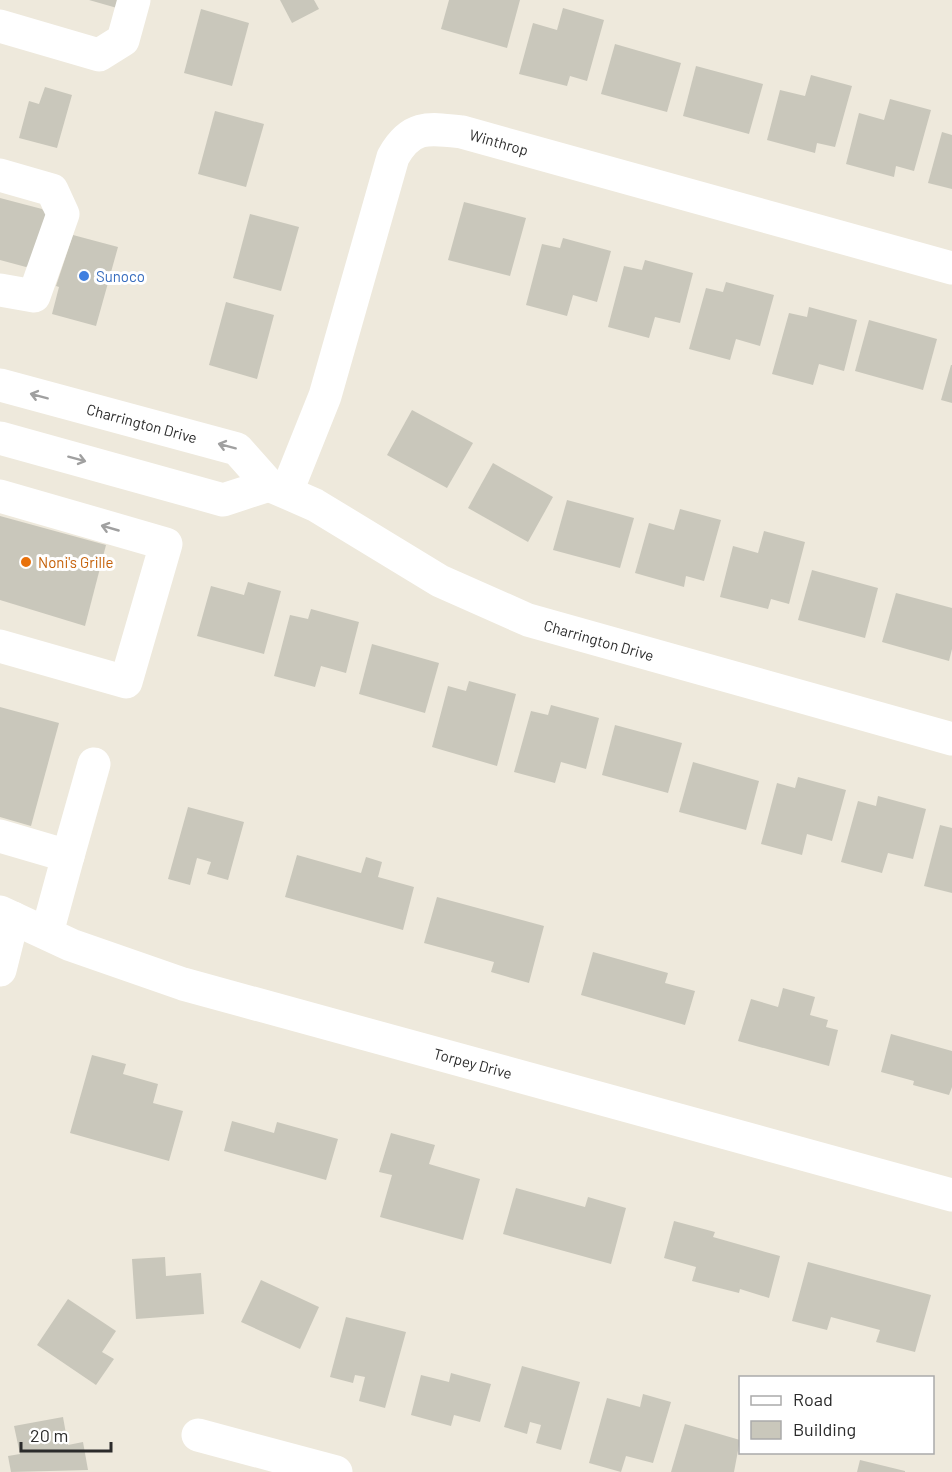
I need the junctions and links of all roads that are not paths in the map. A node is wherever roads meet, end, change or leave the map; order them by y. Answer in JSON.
{"nodes":[{"id":1,"x":134,"y":0,"type":"edge"},
{"id":2,"x":0,"y":26,"type":"edge"},
{"id":3,"x":0,"y":175,"type":"edge"},
{"id":4,"x":952,"y":268,"type":"edge"},
{"id":5,"x":0,"y":290,"type":"edge"},
{"id":6,"x":0,"y":385,"type":"edge"},
{"id":7,"x":0,"y":438,"type":"edge"},
{"id":8,"x":278,"y":488,"type":"junction"},
{"id":9,"x":0,"y":496,"type":"edge"},
{"id":10,"x":0,"y":645,"type":"edge"},
{"id":11,"x":952,"y":739,"type":"edge"},
{"id":12,"x":94,"y":764,"type":"dead end"},
{"id":13,"x":0,"y":836,"type":"edge"},
{"id":14,"x":68,"y":856,"type":"junction"},
{"id":15,"x":6,"y":915,"type":"edge"},
{"id":16,"x":47,"y":933,"type":"junction"},
{"id":17,"x":0,"y":970,"type":"edge"},
{"id":18,"x":952,"y":1195,"type":"edge"},
{"id":19,"x":198,"y":1435,"type":"dead end"},
{"id":20,"x":336,"y":1472,"type":"edge"}],
"edges":[{"from":1,"to":2,"type":"street"},
{"from":3,"to":5,"type":"street"},
{"from":4,"to":8,"type":"street","name":"Winthrop"},
{"from":8,"to":6,"type":"street","name":"Charrington Drive","one_way":true},
{"from":7,"to":8,"type":"street","one_way":true},
{"from":8,"to":11,"type":"street","name":"Charrington Drive"},
{"from":10,"to":9,"type":"street","one_way":true},
{"from":12,"to":14,"type":"street"},
{"from":13,"to":14,"type":"street"},
{"from":14,"to":16,"type":"street"},
{"from":15,"to":16,"type":"street","name":"Torpey Drive"},
{"from":15,"to":17,"type":"street"},
{"from":16,"to":18,"type":"street","name":"Torpey Drive"},
{"from":19,"to":20,"type":"street"}]}
